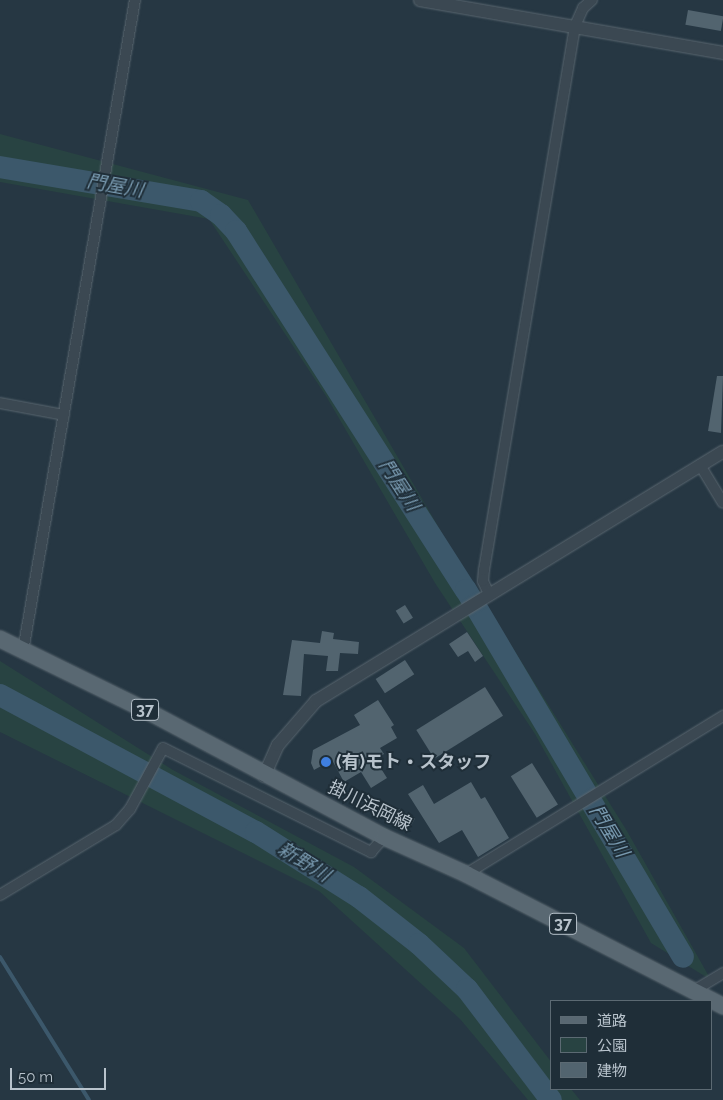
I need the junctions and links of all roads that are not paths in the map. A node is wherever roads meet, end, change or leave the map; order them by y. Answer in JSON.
{"nodes":[{"id":1,"x":135,"y":0,"type":"edge"},
{"id":2,"x":420,"y":0,"type":"edge"},
{"id":3,"x":592,"y":0,"type":"edge"},
{"id":4,"x":575,"y":26,"type":"junction"},
{"id":5,"x":723,"y":53,"type":"edge"},
{"id":6,"x":0,"y":403,"type":"edge"},
{"id":7,"x":64,"y":415,"type":"junction"},
{"id":8,"x":723,"y":452,"type":"edge"},
{"id":9,"x":700,"y":466,"type":"junction"},
{"id":10,"x":723,"y":503,"type":"edge"},
{"id":11,"x":489,"y":594,"type":"junction"},
{"id":12,"x":0,"y":639,"type":"edge"},
{"id":13,"x":23,"y":651,"type":"junction"},
{"id":14,"x":723,"y":716,"type":"edge"},
{"id":15,"x":264,"y":776,"type":"junction"},
{"id":16,"x":384,"y":837,"type":"junction"},
{"id":17,"x":466,"y":874,"type":"junction"},
{"id":18,"x":0,"y":896,"type":"edge"},
{"id":19,"x":723,"y":973,"type":"edge"},
{"id":20,"x":695,"y":990,"type":"junction"},
{"id":21,"x":712,"y":1000,"type":"edge"}],
"edges":[{"from":1,"to":7,"type":"street"},
{"from":2,"to":4,"type":"street"},
{"from":3,"to":4,"type":"street"},
{"from":4,"to":5,"type":"street"},
{"from":4,"to":11,"type":"street"},
{"from":6,"to":7,"type":"street"},
{"from":7,"to":13,"type":"street"},
{"from":8,"to":9,"type":"street"},
{"from":9,"to":10,"type":"street"},
{"from":9,"to":11,"type":"street"},
{"from":11,"to":15,"type":"street"},
{"from":12,"to":13,"type":"main road","name":"掛川浜岡線","number":"37"},
{"from":13,"to":15,"type":"main road","name":"掛川浜岡線","number":"37"},
{"from":14,"to":17,"type":"street"},
{"from":15,"to":16,"type":"main road","name":"掛川浜岡線","number":"37"},
{"from":16,"to":17,"type":"main road","name":"掛川浜岡線","number":"37"},
{"from":16,"to":18,"type":"street"},
{"from":17,"to":20,"type":"main road","name":"掛川浜岡線","number":"37"},
{"from":19,"to":20,"type":"street"},
{"from":20,"to":21,"type":"main road","name":"掛川浜岡線","number":"37"}]}
